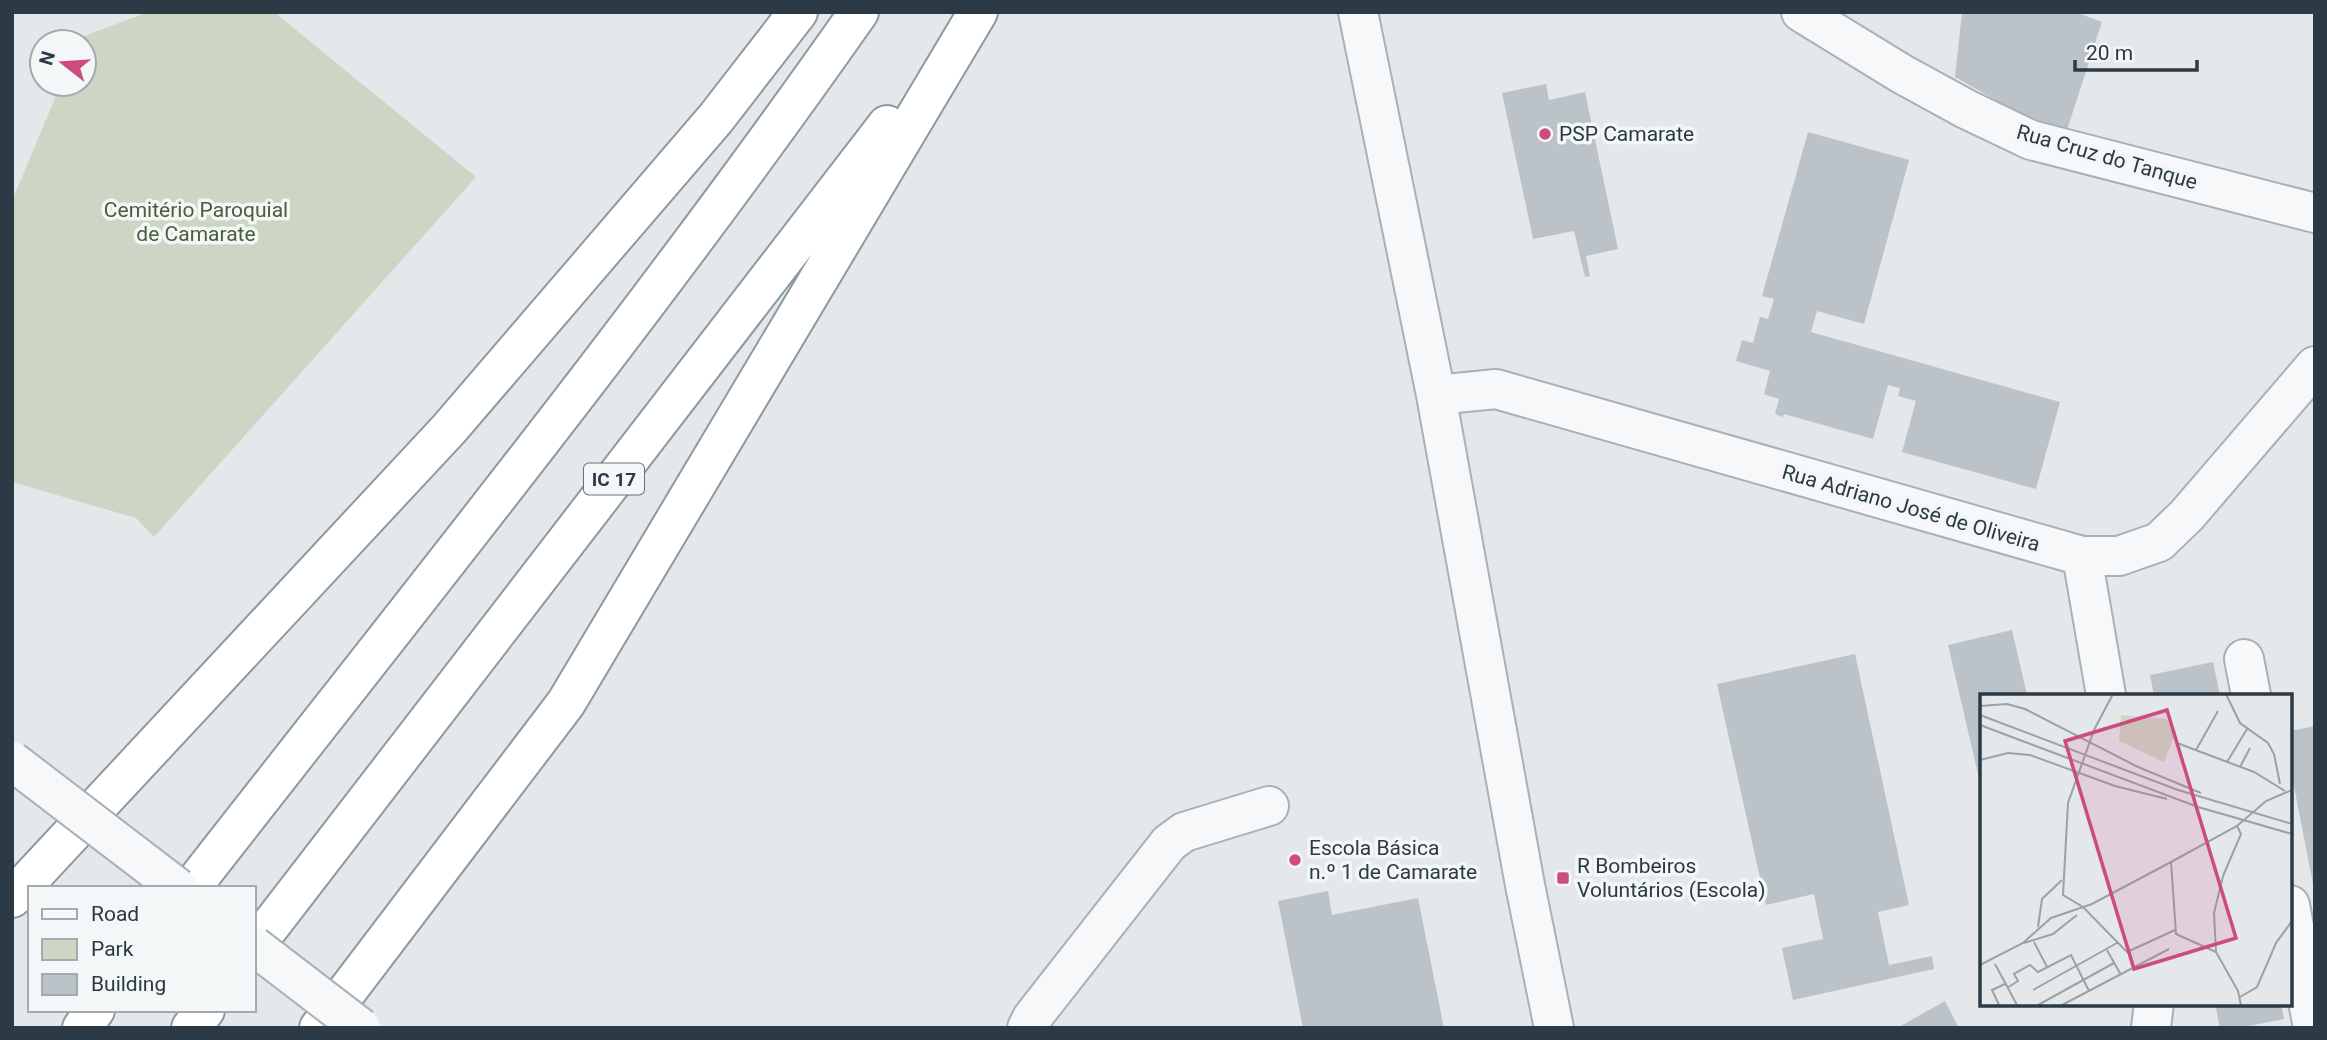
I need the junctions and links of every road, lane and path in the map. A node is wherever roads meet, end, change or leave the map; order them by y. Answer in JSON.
{"nodes":[{"id":1,"x":798,"y":12,"type":"edge"},
{"id":2,"x":859,"y":12,"type":"edge"},
{"id":3,"x":976,"y":12,"type":"edge"},
{"id":4,"x":1358,"y":12,"type":"edge"},
{"id":5,"x":1801,"y":12,"type":"edge"},
{"id":6,"x":2315,"y":212,"type":"edge"},
{"id":7,"x":2315,"y":366,"type":"edge"},
{"id":8,"x":1436,"y":395,"type":"junction"},
{"id":9,"x":2082,"y":556,"type":"junction"},
{"id":10,"x":2106,"y":694,"type":"edge"},
{"id":11,"x":12,"y":761,"type":"edge"},
{"id":12,"x":1269,"y":806,"type":"dead end"},
{"id":13,"x":175,"y":886,"type":"edge"},
{"id":14,"x":193,"y":886,"type":"edge"},
{"id":15,"x":12,"y":898,"type":"edge"},
{"id":16,"x":2292,"y":916,"type":"edge"},
{"id":17,"x":256,"y":943,"type":"edge"},
{"id":18,"x":256,"y":948,"type":"edge"},
{"id":19,"x":2154,"y":1005,"type":"edge"},
{"id":20,"x":94,"y":1012,"type":"edge"},
{"id":21,"x":203,"y":1012,"type":"edge"},
{"id":22,"x":82,"y":1028,"type":"edge"},
{"id":23,"x":191,"y":1028,"type":"edge"},
{"id":24,"x":318,"y":1028,"type":"edge"},
{"id":25,"x":361,"y":1028,"type":"edge"},
{"id":26,"x":1027,"y":1028,"type":"edge"},
{"id":27,"x":1555,"y":1028,"type":"edge"},
{"id":28,"x":2151,"y":1028,"type":"edge"},
{"id":29,"x":2313,"y":1028,"type":"edge"}],
"edges":[{"from":1,"to":15,"type":"highway"},
{"from":2,"to":14,"type":"highway"},
{"from":3,"to":17,"type":"highway","number":"IC 17"},
{"from":3,"to":24,"type":"highway"},
{"from":4,"to":8,"type":"street"},
{"from":5,"to":6,"type":"street","name":"Rua Cruz do Tanque"},
{"from":7,"to":9,"type":"street","name":"Rua Adriano José de Oliveira"},
{"from":8,"to":9,"type":"street","name":"Rua Adriano José de Oliveira"},
{"from":8,"to":27,"type":"street"},
{"from":9,"to":10,"type":"street"},
{"from":11,"to":13,"type":"street","bridge":true},
{"from":12,"to":26,"type":"street"},
{"from":16,"to":29,"type":"street"},
{"from":18,"to":25,"type":"street","bridge":true},
{"from":19,"to":28,"type":"street"},
{"from":20,"to":22,"type":"highway"},
{"from":21,"to":23,"type":"highway"}]}
